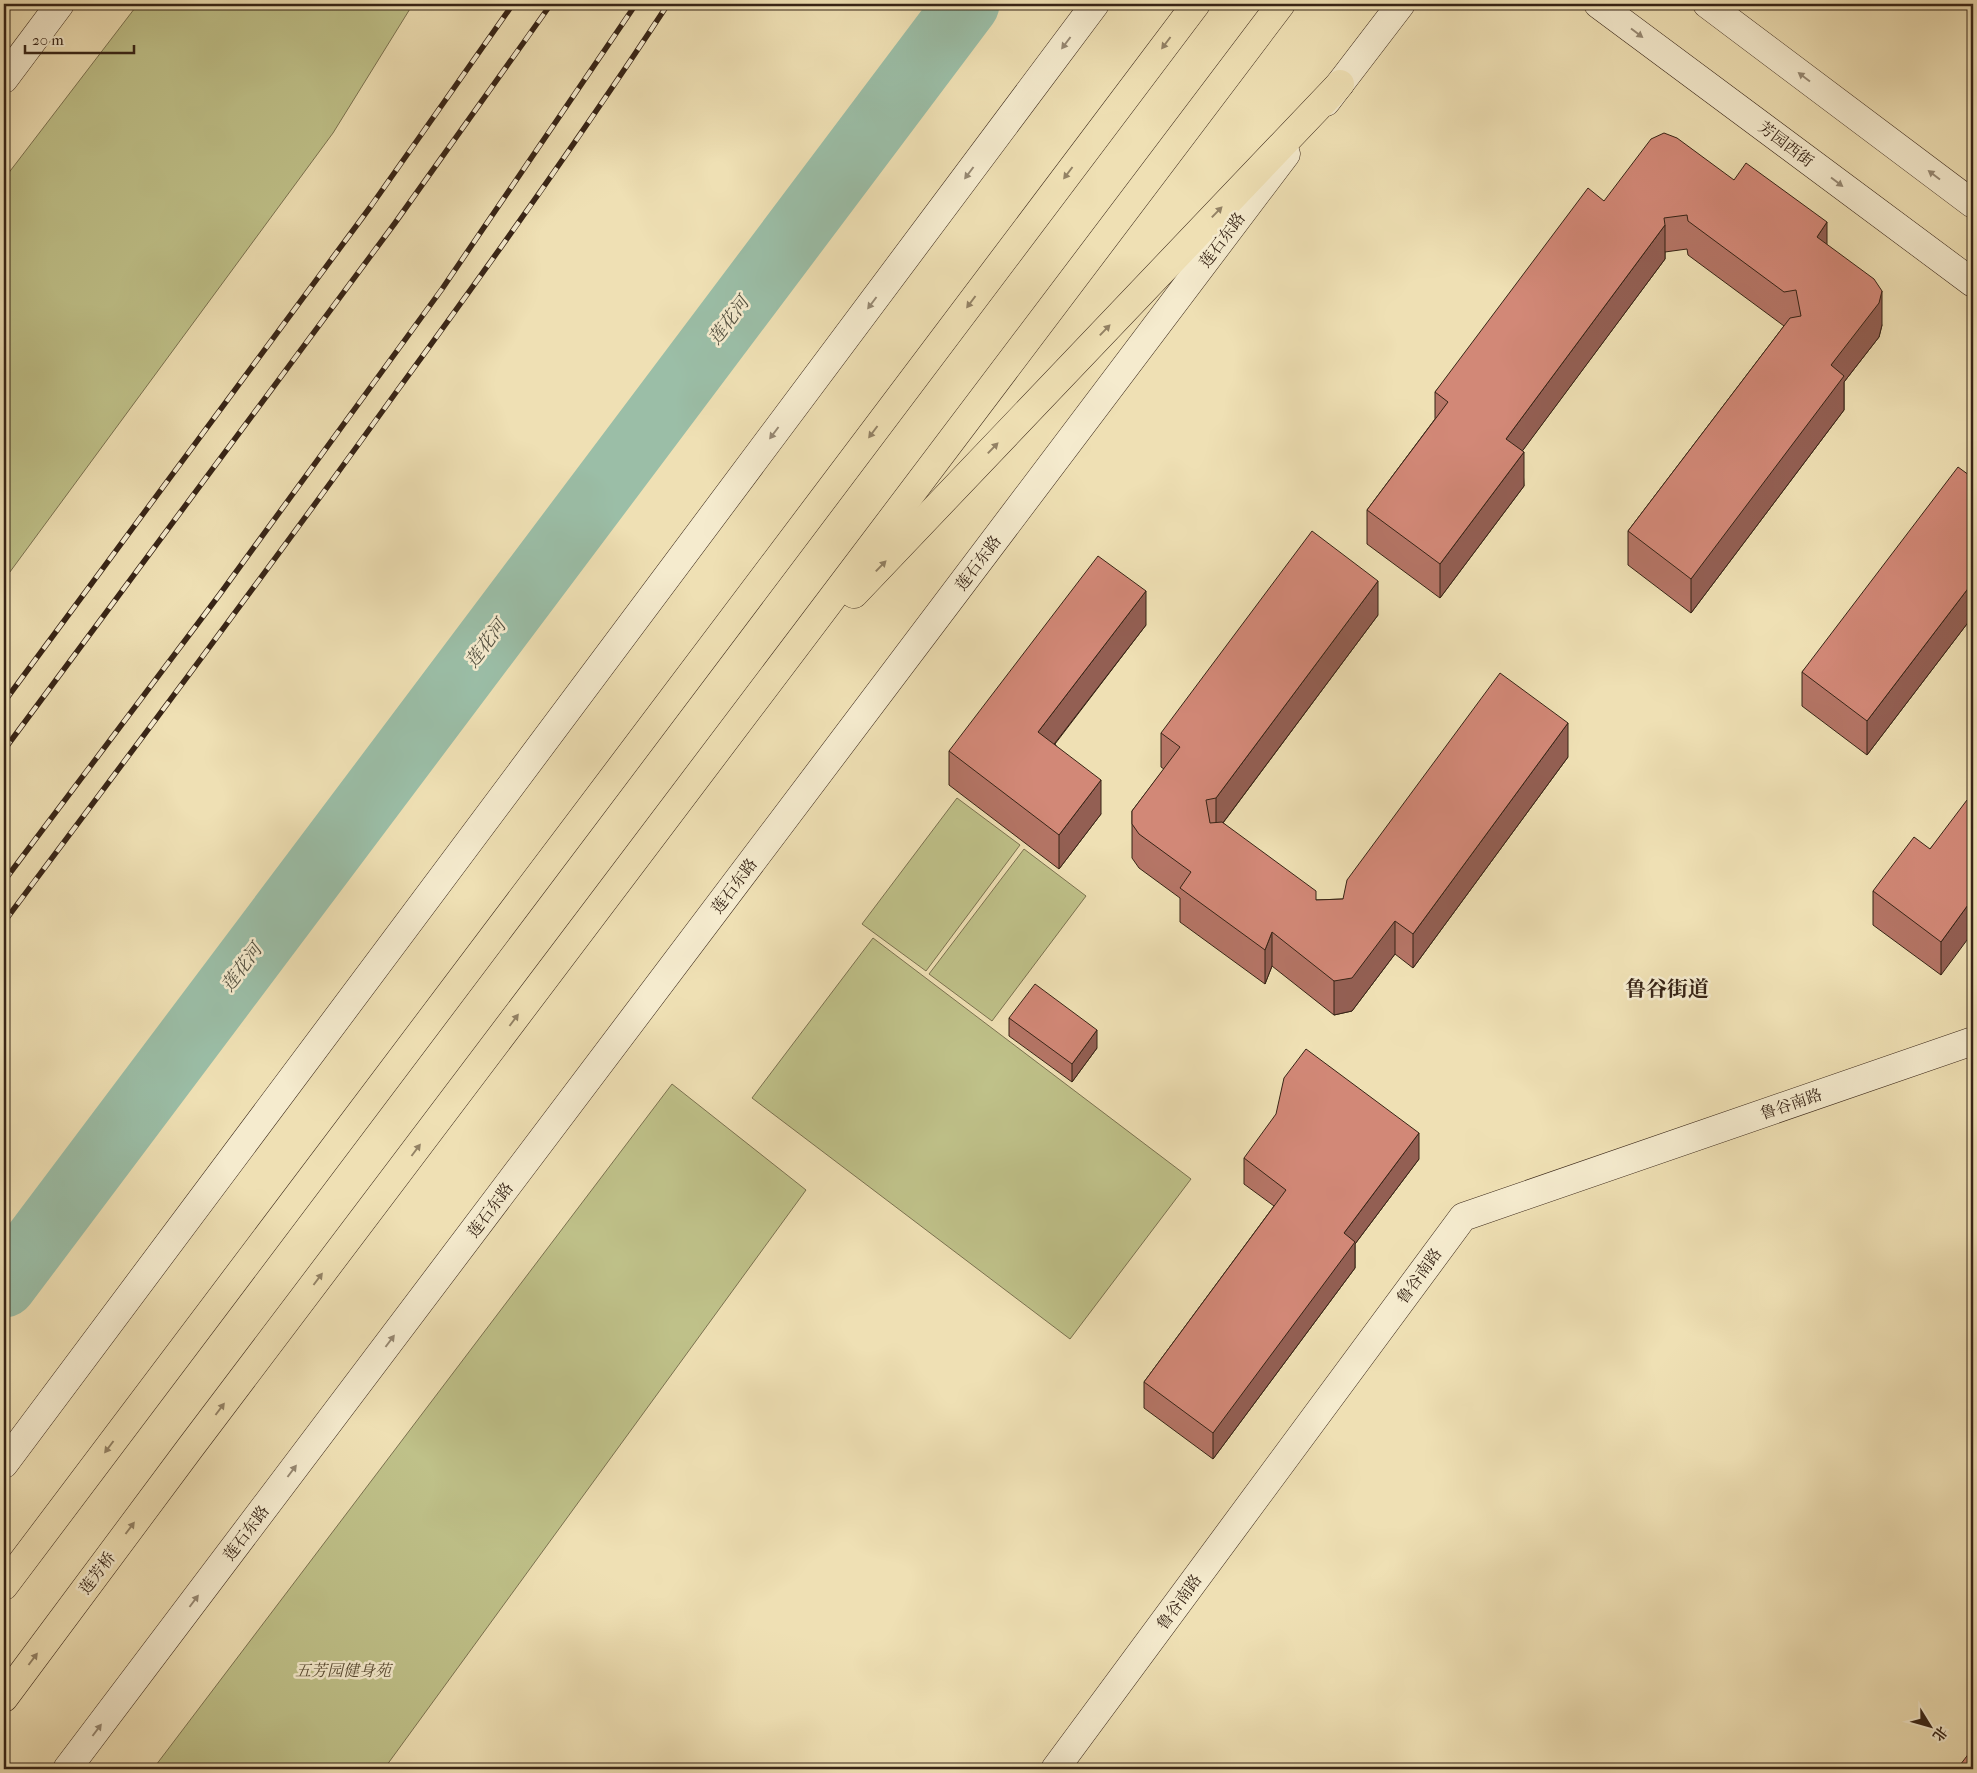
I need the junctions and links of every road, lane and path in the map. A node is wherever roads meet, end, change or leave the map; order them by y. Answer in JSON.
{"nodes":[{"id":1,"x":60,"y":4,"type":"edge"},
{"id":2,"x":1095,"y":4,"type":"edge"},
{"id":3,"x":1196,"y":4,"type":"edge"},
{"id":4,"x":1281,"y":4,"type":"edge"},
{"id":5,"x":1401,"y":4,"type":"edge"},
{"id":6,"x":1598,"y":4,"type":"edge"},
{"id":7,"x":1707,"y":4,"type":"edge"},
{"id":8,"x":4,"y":79,"type":"edge"},
{"id":9,"x":1340,"y":84,"type":"junction"},
{"id":10,"x":1973,"y":204,"type":"edge"},
{"id":11,"x":1973,"y":283,"type":"edge"},
{"id":12,"x":763,"y":690,"type":"junction"},
{"id":13,"x":1973,"y":1041,"type":"edge"},
{"id":14,"x":4,"y":1464,"type":"edge"},
{"id":15,"x":4,"y":1586,"type":"edge"},
{"id":16,"x":4,"y":1698,"type":"edge"},
{"id":17,"x":67,"y":1769,"type":"edge"},
{"id":18,"x":1055,"y":1769,"type":"edge"}],
"edges":[{"from":1,"to":8,"type":"street"},
{"from":2,"to":14,"type":"street","one_way":true},
{"from":3,"to":15,"type":"highway","one_way":true},
{"from":4,"to":12,"type":"highway"},
{"from":5,"to":9,"type":"street","name":"莲石东路"},
{"from":6,"to":11,"type":"street","name":"芳园西街","one_way":true},
{"from":10,"to":7,"type":"street","one_way":true},
{"from":12,"to":9,"type":"highway","one_way":true},
{"from":17,"to":9,"type":"street","name":"莲石东路","one_way":true},
{"from":16,"to":12,"type":"highway","name":"莲芳桥","one_way":true},
{"from":13,"to":18,"type":"street","name":"鲁谷南路"}]}
